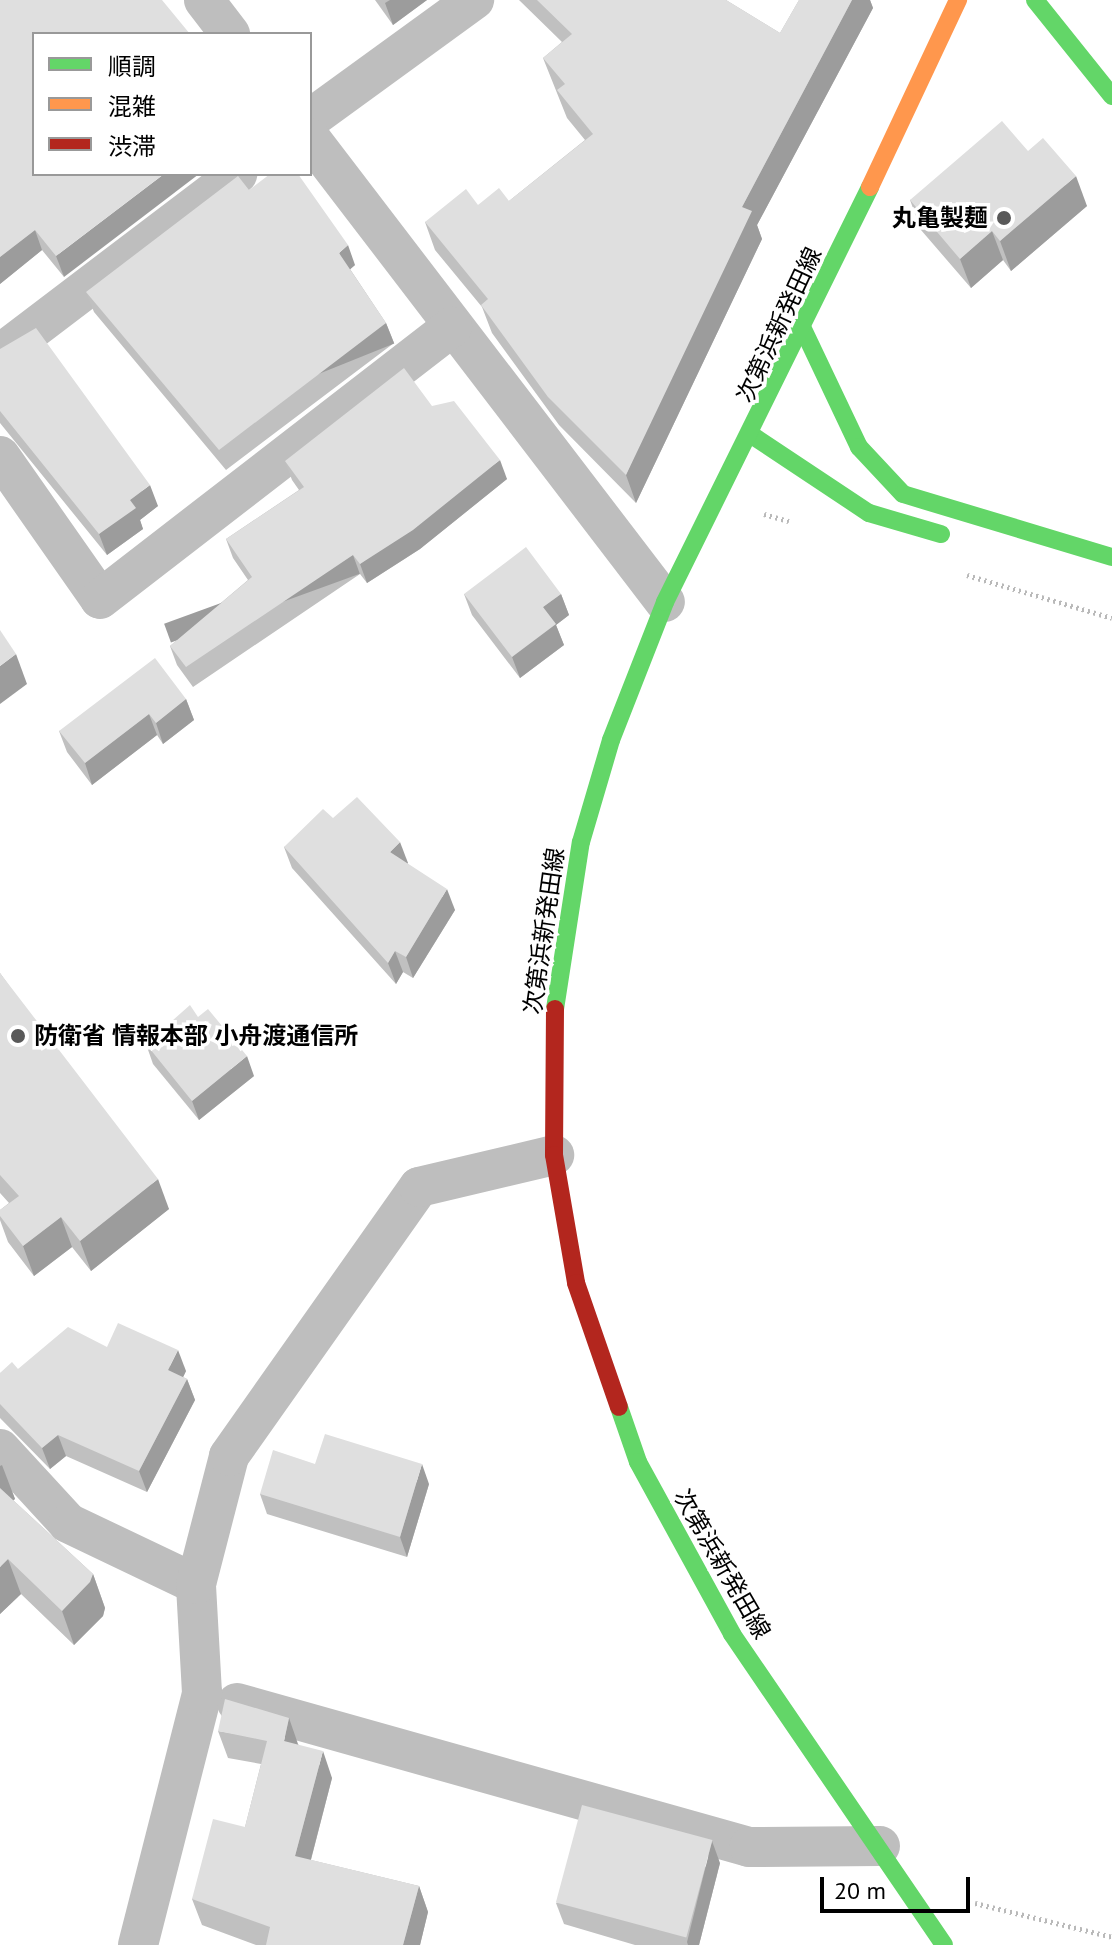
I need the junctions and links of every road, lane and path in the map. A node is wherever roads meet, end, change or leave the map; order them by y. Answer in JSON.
{"nodes":[{"id":1,"x":204,"y":0,"type":"edge"},
{"id":2,"x":474,"y":0,"type":"edge"},
{"id":3,"x":958,"y":0,"type":"edge"},
{"id":4,"x":1035,"y":0,"type":"edge"},
{"id":5,"x":228,"y":32,"type":"edge"},
{"id":6,"x":1112,"y":96,"type":"edge"},
{"id":7,"x":312,"y":118,"type":"edge"},
{"id":8,"x":312,"y":141,"type":"edge"},
{"id":9,"x":234,"y":176,"type":"edge"},
{"id":10,"x":452,"y":327,"type":"junction"},
{"id":11,"x":803,"y":329,"type":"junction"},
{"id":12,"x":0,"y":354,"type":"edge"},
{"id":13,"x":753,"y":436,"type":"junction"},
{"id":14,"x":0,"y":456,"type":"edge"},
{"id":15,"x":960,"y":539,"type":"dead end"},
{"id":16,"x":1112,"y":557,"type":"edge"},
{"id":17,"x":665,"y":602,"type":"junction"},
{"id":18,"x":554,"y":1155,"type":"junction"},
{"id":19,"x":0,"y":1449,"type":"edge"},
{"id":20,"x":196,"y":1584,"type":"junction"},
{"id":21,"x":202,"y":1693,"type":"junction"},
{"id":22,"x":880,"y":1846,"type":"junction"},
{"id":23,"x":911,"y":1889,"type":"junction"},
{"id":24,"x":1112,"y":1937,"type":"edge"},
{"id":25,"x":138,"y":1945,"type":"edge"},
{"id":26,"x":944,"y":1945,"type":"edge"}],
"edges":[{"from":1,"to":5,"type":"street"},
{"from":2,"to":7,"type":"street"},
{"from":3,"to":11,"type":"main road","name":"次第浜新発田線"},
{"from":4,"to":6,"type":"main road"},
{"from":8,"to":10,"type":"street"},
{"from":9,"to":12,"type":"street"},
{"from":10,"to":14,"type":"street"},
{"from":10,"to":17,"type":"street"},
{"from":11,"to":13,"type":"main road","name":"次第浜新発田線"},
{"from":11,"to":16,"type":"main road"},
{"from":13,"to":15,"type":"main road"},
{"from":13,"to":17,"type":"main road","name":"次第浜新発田線"},
{"from":17,"to":18,"type":"main road","name":"次第浜新発田線"},
{"from":18,"to":20,"type":"street"},
{"from":18,"to":22,"type":"main road","name":"次第浜新発田線"},
{"from":19,"to":20,"type":"street"},
{"from":20,"to":21,"type":"street"},
{"from":21,"to":22,"type":"street"},
{"from":21,"to":25,"type":"street"},
{"from":22,"to":23,"type":"main road","name":"次第浜新発田線"},
{"from":23,"to":24,"type":"path"},
{"from":23,"to":26,"type":"main road","name":"次第浜新発田線"}]}
